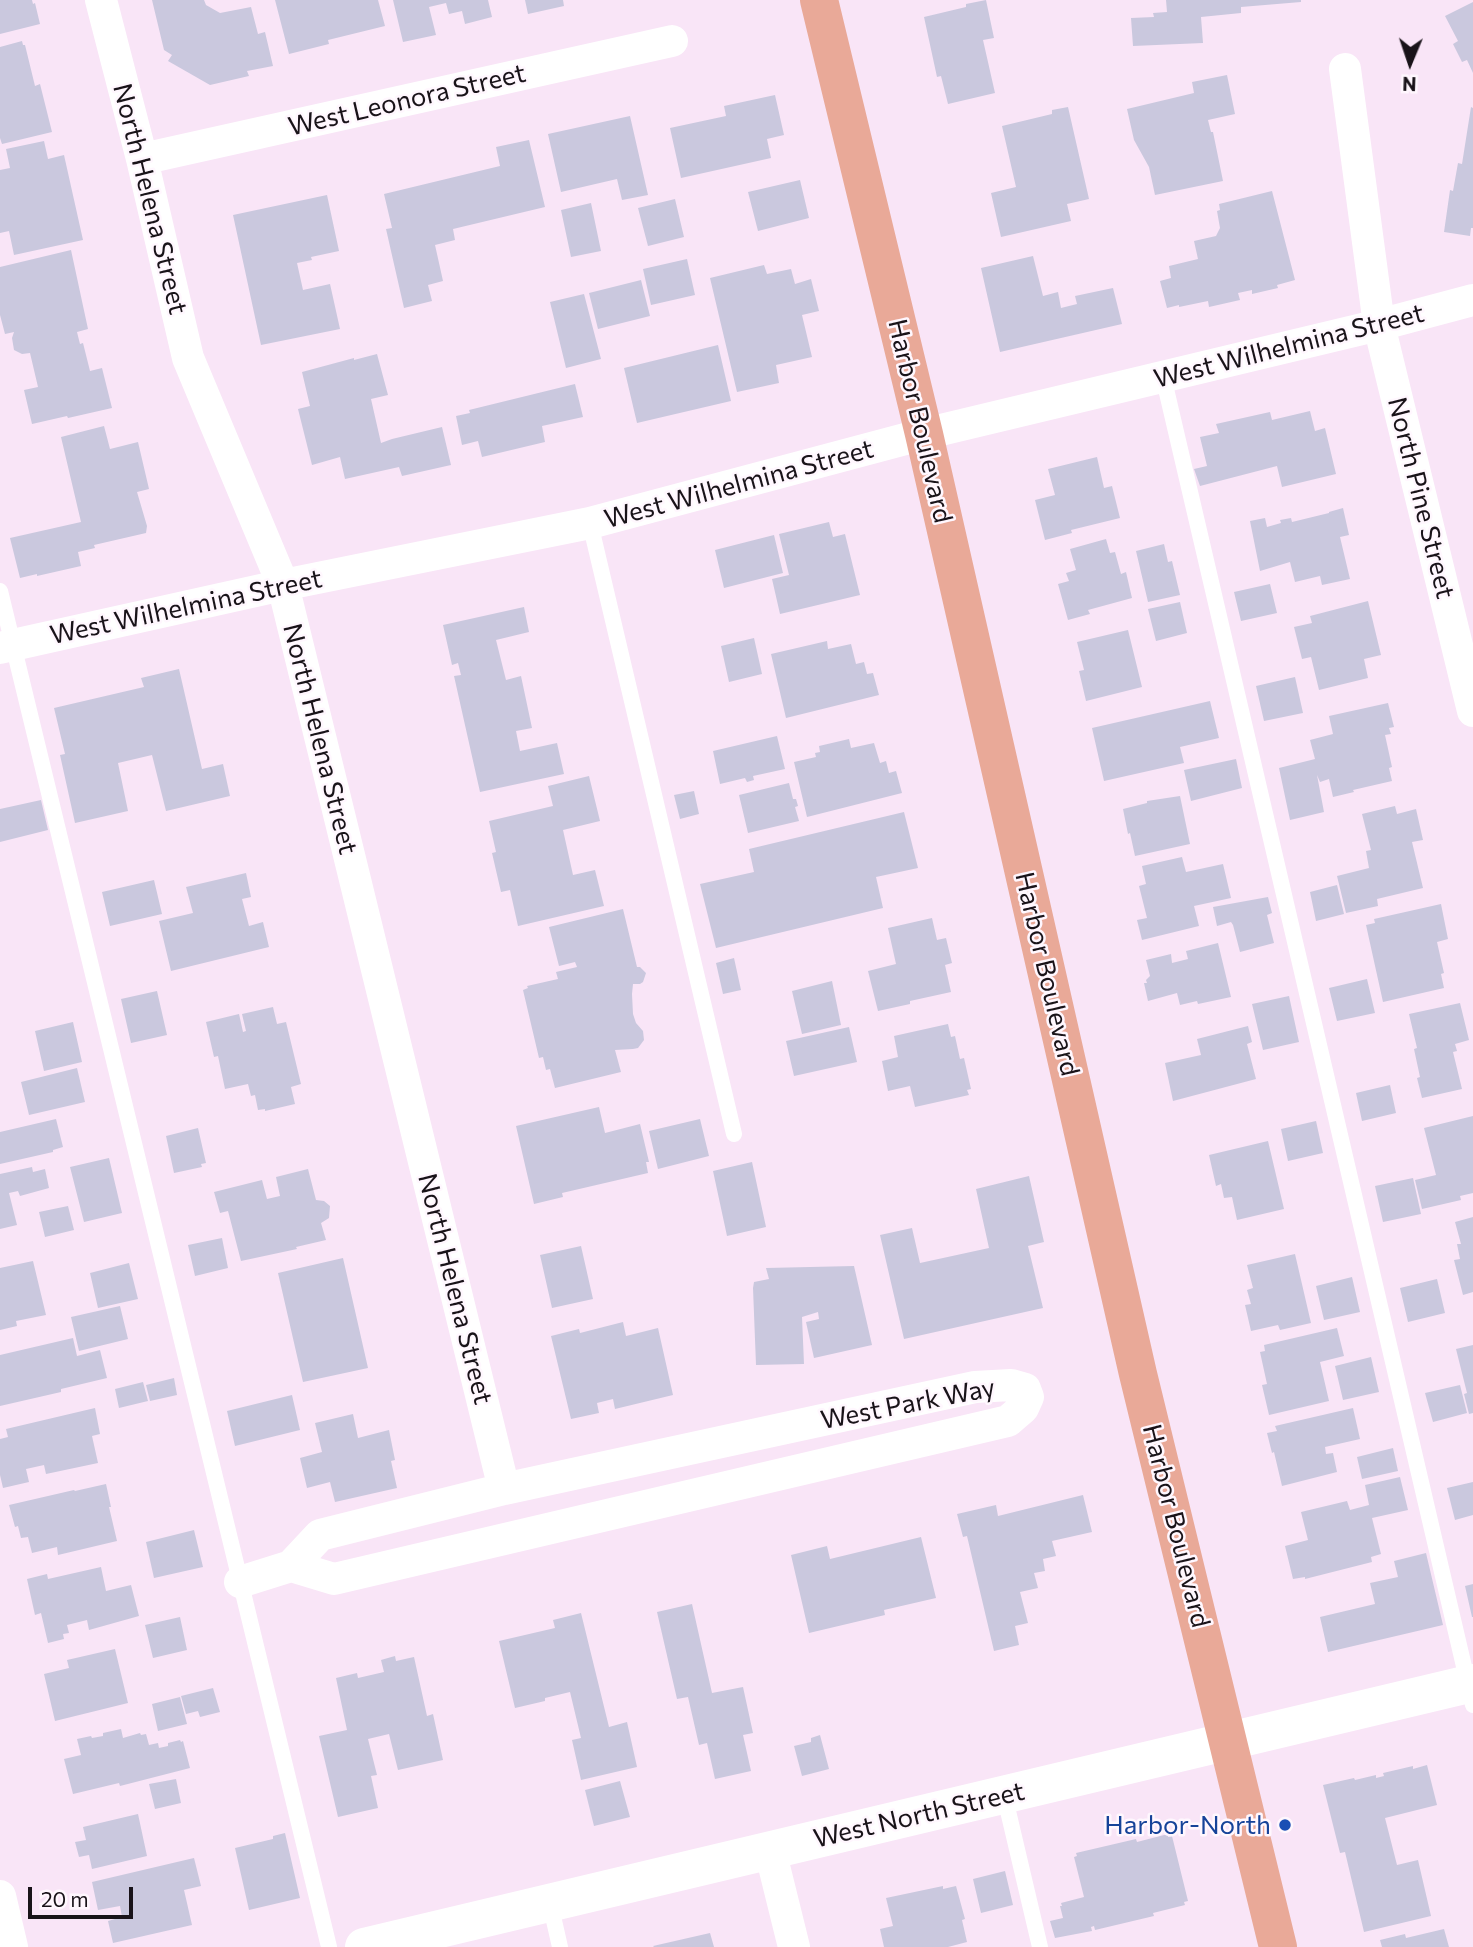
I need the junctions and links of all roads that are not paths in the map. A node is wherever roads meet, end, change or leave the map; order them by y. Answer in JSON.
{"nodes":[{"id":1,"x":101,"y":0,"type":"edge"},
{"id":2,"x":819,"y":0,"type":"edge"},
{"id":3,"x":672,"y":41,"type":"dead end"},
{"id":4,"x":1345,"y":69,"type":"dead end"},
{"id":5,"x":142,"y":159,"type":"junction"},
{"id":6,"x":1473,"y":300,"type":"edge"},
{"id":7,"x":1379,"y":326,"type":"junction"},
{"id":8,"x":1163,"y":376,"type":"junction"},
{"id":9,"x":924,"y":434,"type":"junction"},
{"id":10,"x":590,"y":523,"type":"junction"},
{"id":11,"x":283,"y":585,"type":"junction"},
{"id":12,"x":0,"y":592,"type":"edge"},
{"id":13,"x":6,"y":647,"type":"edge"},
{"id":14,"x":1473,"y":711,"type":"edge"},
{"id":15,"x":734,"y":1134,"type":"dead end"},
{"id":16,"x":504,"y":1489,"type":"junction"},
{"id":17,"x":290,"y":1566,"type":"junction"},
{"id":18,"x":240,"y":1582,"type":"junction"},
{"id":19,"x":1471,"y":1691,"type":"edge"},
{"id":20,"x":1228,"y":1741,"type":"junction"},
{"id":21,"x":1004,"y":1794,"type":"junction"},
{"id":22,"x":770,"y":1850,"type":"junction"},
{"id":23,"x":0,"y":1896,"type":"edge"},
{"id":24,"x":550,"y":1903,"type":"junction"},
{"id":25,"x":12,"y":1947,"type":"edge"},
{"id":26,"x":329,"y":1947,"type":"edge"},
{"id":27,"x":364,"y":1947,"type":"edge"},
{"id":28,"x":560,"y":1947,"type":"edge"},
{"id":29,"x":794,"y":1947,"type":"edge"},
{"id":30,"x":1040,"y":1947,"type":"edge"},
{"id":31,"x":1278,"y":1947,"type":"edge"}],
"edges":[{"from":1,"to":5,"type":"street","name":"North Helena Street"},
{"from":2,"to":9,"type":"main road","name":"Harbor Boulevard"},
{"from":3,"to":5,"type":"street","name":"West Leonora Street"},
{"from":4,"to":7,"type":"street","name":"North Pine Street"},
{"from":5,"to":11,"type":"street","name":"North Helena Street"},
{"from":6,"to":7,"type":"street","name":"West Wilhelmina Street"},
{"from":7,"to":8,"type":"street","name":"West Wilhelmina Street"},
{"from":7,"to":14,"type":"street","name":"North Pine Street"},
{"from":8,"to":9,"type":"street","name":"West Wilhelmina Street"},
{"from":8,"to":19,"type":"lane"},
{"from":9,"to":10,"type":"street","name":"West Wilhelmina Street"},
{"from":9,"to":20,"type":"main road","name":"Harbor Boulevard"},
{"from":10,"to":11,"type":"street","name":"West Wilhelmina Street"},
{"from":10,"to":15,"type":"lane"},
{"from":11,"to":13,"type":"street","name":"West Wilhelmina Street"},
{"from":11,"to":16,"type":"street","name":"North Helena Street"},
{"from":12,"to":13,"type":"lane"},
{"from":13,"to":18,"type":"lane"},
{"from":16,"to":17,"type":"street","name":"West Park Way"},
{"from":16,"to":17,"type":"street","name":"West Park Way"},
{"from":17,"to":18,"type":"street","name":"West Park Way"},
{"from":18,"to":26,"type":"lane"},
{"from":19,"to":20,"type":"street","name":"West North Street"},
{"from":20,"to":21,"type":"street","name":"West North Street"},
{"from":20,"to":31,"type":"main road","name":"Harbor Boulevard"},
{"from":21,"to":22,"type":"street","name":"West North Street"},
{"from":21,"to":30,"type":"lane"},
{"from":22,"to":24,"type":"street","name":"West North Street"},
{"from":22,"to":29,"type":"street"},
{"from":23,"to":25,"type":"street"},
{"from":24,"to":27,"type":"street","name":"West North Street"},
{"from":24,"to":28,"type":"lane"}]}
